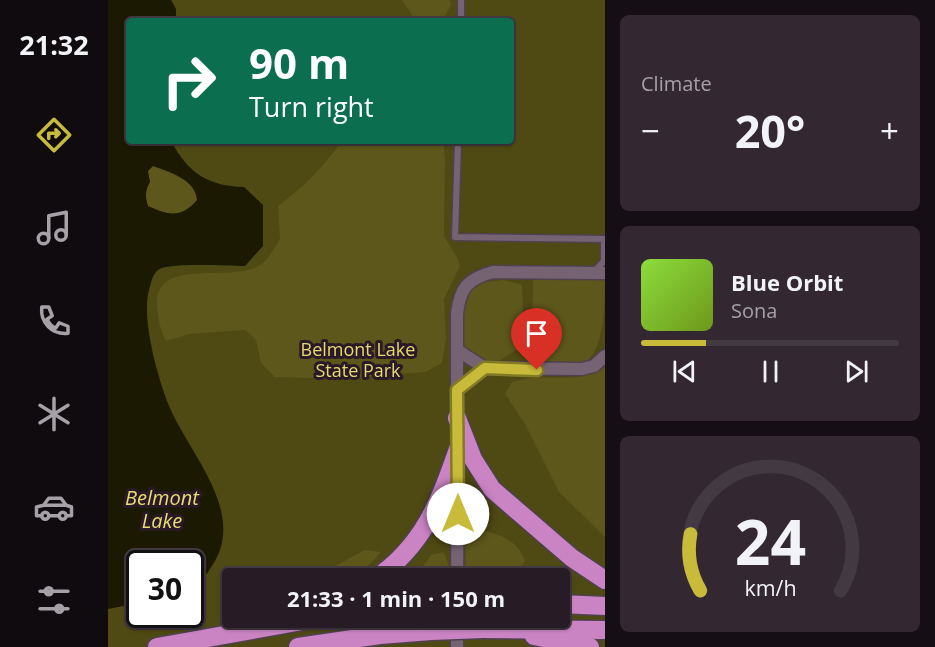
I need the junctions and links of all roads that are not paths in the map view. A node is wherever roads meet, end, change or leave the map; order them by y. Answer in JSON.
{"nodes":[{"id":1,"x":461,"y":0,"type":"edge"},
{"id":2,"x":461,"y":18,"type":"edge"},
{"id":3,"x":458,"y":144,"type":"edge"},
{"id":4,"x":605,"y":239,"type":"edge"},
{"id":5,"x":599,"y":273,"type":"edge"},
{"id":6,"x":457,"y":350,"type":"junction"},
{"id":7,"x":605,"y":356,"type":"edge"},
{"id":8,"x":485,"y":368,"type":"junction"},
{"id":9,"x":457,"y":390,"type":"junction"},
{"id":10,"x":457,"y":418,"type":"junction"},
{"id":11,"x":458,"y":449,"type":"junction"},
{"id":12,"x":388,"y":568,"type":"edge"},
{"id":13,"x":457,"y":568,"type":"edge"},
{"id":14,"x":605,"y":580,"type":"edge"},
{"id":15,"x":570,"y":604,"type":"edge"},
{"id":16,"x":605,"y":606,"type":"edge"},
{"id":17,"x":250,"y":628,"type":"edge"},
{"id":18,"x":256,"y":628,"type":"edge"},
{"id":19,"x":457,"y":628,"type":"edge"},
{"id":20,"x":483,"y":628,"type":"edge"},
{"id":21,"x":506,"y":628,"type":"joint"},
{"id":22,"x":244,"y":630,"type":"junction"},
{"id":23,"x":605,"y":630,"type":"edge"},
{"id":24,"x":380,"y":635,"type":"junction"},
{"id":25,"x":157,"y":647,"type":"edge"},
{"id":26,"x":298,"y":647,"type":"edge"},
{"id":27,"x":350,"y":647,"type":"edge"},
{"id":28,"x":457,"y":647,"type":"edge"},
{"id":29,"x":590,"y":647,"type":"edge"}],
"edges":[{"from":1,"to":2,"type":"lane"},
{"from":3,"to":4,"type":"lane"},
{"from":4,"to":5,"type":"lane"},
{"from":5,"to":6,"type":"street"},
{"from":6,"to":8,"type":"street"},
{"from":6,"to":9,"type":"street"},
{"from":7,"to":8,"type":"street"},
{"from":8,"to":9,"type":"street"},
{"from":9,"to":10,"type":"street"},
{"from":10,"to":11,"type":"street"},
{"from":10,"to":14,"type":"highway"},
{"from":11,"to":12,"type":"highway"},
{"from":11,"to":13,"type":"street"},
{"from":15,"to":16,"type":"highway"},
{"from":17,"to":22,"type":"highway"},
{"from":18,"to":22,"type":"highway"},
{"from":19,"to":28,"type":"street"},
{"from":20,"to":24,"type":"highway","bridge":true},
{"from":21,"to":23,"type":"highway"},
{"from":21,"to":29,"type":"highway"},
{"from":22,"to":25,"type":"highway"},
{"from":24,"to":26,"type":"highway"},
{"from":24,"to":27,"type":"highway"}]}
